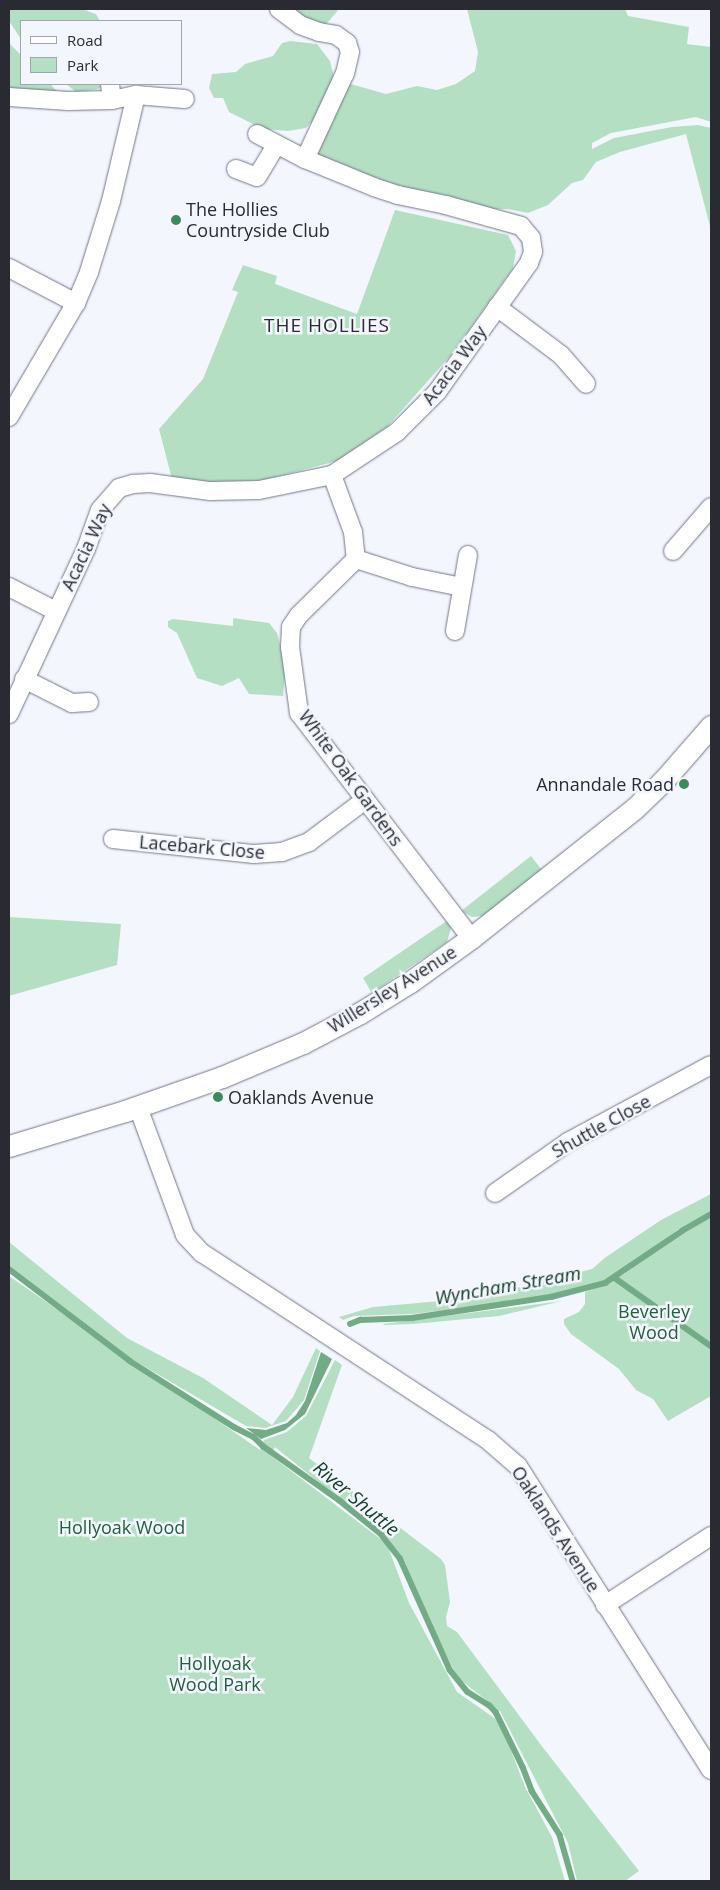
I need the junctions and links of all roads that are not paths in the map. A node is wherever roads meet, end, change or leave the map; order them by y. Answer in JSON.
{"nodes":[{"id":1,"x":279,"y":9,"type":"edge"},
{"id":2,"x":111,"y":92,"type":"edge"},
{"id":3,"x":136,"y":95,"type":"junction"},
{"id":4,"x":9,"y":96,"type":"edge"},
{"id":5,"x":185,"y":99,"type":"dead end"},
{"id":6,"x":257,"y":134,"type":"dead end"},
{"id":7,"x":276,"y":145,"type":"junction"},
{"id":8,"x":305,"y":159,"type":"junction"},
{"id":9,"x":236,"y":169,"type":"dead end"},
{"id":10,"x":9,"y":268,"type":"edge"},
{"id":11,"x":76,"y":303,"type":"junction"},
{"id":12,"x":497,"y":307,"type":"junction"},
{"id":13,"x":586,"y":384,"type":"dead end"},
{"id":14,"x":9,"y":417,"type":"edge"},
{"id":15,"x":332,"y":476,"type":"junction"},
{"id":16,"x":711,"y":507,"type":"edge"},
{"id":17,"x":673,"y":551,"type":"dead end"},
{"id":18,"x":468,"y":555,"type":"dead end"},
{"id":19,"x":356,"y":559,"type":"junction"},
{"id":20,"x":9,"y":587,"type":"edge"},
{"id":21,"x":462,"y":587,"type":"junction"},
{"id":22,"x":56,"y":611,"type":"junction"},
{"id":23,"x":455,"y":631,"type":"dead end"},
{"id":24,"x":24,"y":679,"type":"junction"},
{"id":25,"x":89,"y":702,"type":"dead end"},
{"id":26,"x":9,"y":714,"type":"edge"},
{"id":27,"x":711,"y":726,"type":"edge"},
{"id":28,"x":365,"y":800,"type":"junction"},
{"id":29,"x":113,"y":839,"type":"dead end"},
{"id":30,"x":472,"y":938,"type":"junction"},
{"id":31,"x":711,"y":1066,"type":"edge"},
{"id":32,"x":138,"y":1107,"type":"junction"},
{"id":33,"x":9,"y":1146,"type":"edge"},
{"id":34,"x":495,"y":1193,"type":"dead end"},
{"id":35,"x":711,"y":1536,"type":"edge"},
{"id":36,"x":605,"y":1605,"type":"junction"},
{"id":37,"x":711,"y":1770,"type":"edge"}],
"edges":[{"from":1,"to":8,"type":"street"},
{"from":2,"to":3,"type":"street"},
{"from":2,"to":4,"type":"street"},
{"from":3,"to":5,"type":"street"},
{"from":3,"to":11,"type":"street"},
{"from":6,"to":7,"type":"street","name":"Acacia Way"},
{"from":7,"to":8,"type":"street","name":"Acacia Way"},
{"from":7,"to":9,"type":"street"},
{"from":8,"to":12,"type":"street","name":"Acacia Way"},
{"from":10,"to":11,"type":"street"},
{"from":11,"to":14,"type":"street"},
{"from":12,"to":13,"type":"street"},
{"from":12,"to":15,"type":"street","name":"Acacia Way"},
{"from":15,"to":19,"type":"street"},
{"from":15,"to":22,"type":"street","name":"Acacia Way"},
{"from":16,"to":17,"type":"street"},
{"from":18,"to":21,"type":"street"},
{"from":19,"to":21,"type":"street"},
{"from":19,"to":28,"type":"street","name":"White Oak Gardens"},
{"from":20,"to":22,"type":"street"},
{"from":21,"to":23,"type":"street"},
{"from":22,"to":24,"type":"street","name":"Acacia Way"},
{"from":24,"to":25,"type":"street"},
{"from":24,"to":26,"type":"street","name":"Acacia Way"},
{"from":27,"to":30,"type":"street","name":"Willersley Avenue"},
{"from":28,"to":29,"type":"street","name":"Lacebark Close"},
{"from":28,"to":30,"type":"street","name":"White Oak Gardens"},
{"from":30,"to":32,"type":"street","name":"Willersley Avenue"},
{"from":31,"to":34,"type":"street","name":"Shuttle Close"},
{"from":32,"to":33,"type":"street","name":"Willersley Avenue"},
{"from":32,"to":36,"type":"street","name":"Oaklands Avenue"},
{"from":35,"to":36,"type":"street"},
{"from":36,"to":37,"type":"street","name":"Oaklands Avenue"}]}
